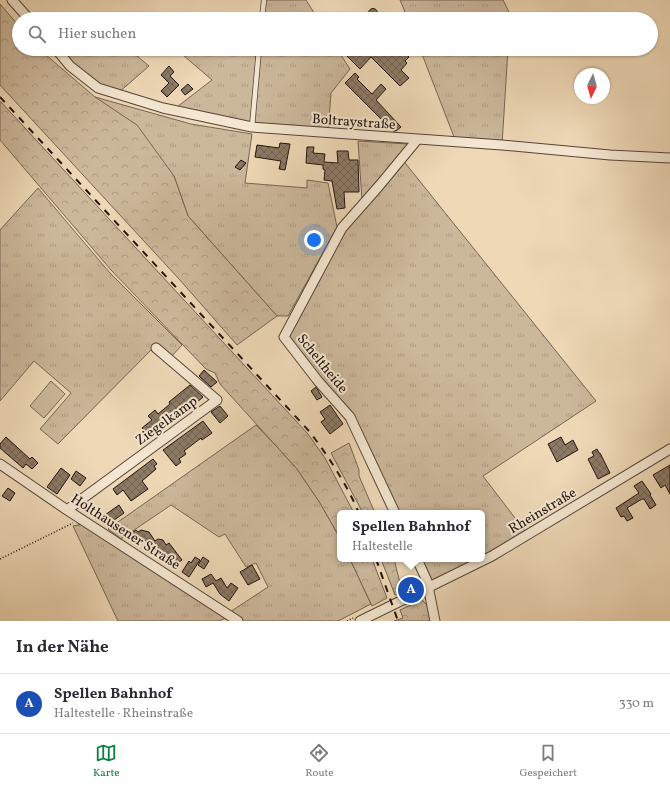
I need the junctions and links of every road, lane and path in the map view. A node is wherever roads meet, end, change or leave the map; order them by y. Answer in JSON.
{"nodes":[{"id":1,"x":12,"y":0,"type":"edge"},
{"id":2,"x":264,"y":0,"type":"edge"},
{"id":3,"x":23,"y":12,"type":"edge"},
{"id":4,"x":263,"y":12,"type":"edge"},
{"id":5,"x":62,"y":56,"type":"edge"},
{"id":6,"x":258,"y":56,"type":"edge"},
{"id":7,"x":252,"y":127,"type":"junction"},
{"id":8,"x":417,"y":140,"type":"junction"},
{"id":9,"x":670,"y":158,"type":"edge"},
{"id":10,"x":156,"y":348,"type":"dead end"},
{"id":11,"x":670,"y":449,"type":"edge"},
{"id":12,"x":0,"y":464,"type":"edge"},
{"id":13,"x":67,"y":510,"type":"junction"},
{"id":14,"x":394,"y":510,"type":"edge"},
{"id":15,"x":80,"y":519,"type":"junction"},
{"id":16,"x":0,"y":559,"type":"edge"},
{"id":17,"x":485,"y":560,"type":"edge"},
{"id":18,"x":418,"y":562,"type":"edge"},
{"id":19,"x":480,"y":562,"type":"edge"},
{"id":20,"x":429,"y":588,"type":"junction"},
{"id":21,"x":238,"y":621,"type":"edge"},
{"id":22,"x":360,"y":621,"type":"edge"},
{"id":23,"x":435,"y":621,"type":"edge"}],
"edges":[{"from":1,"to":3,"type":"street"},
{"from":2,"to":4,"type":"lane"},
{"from":5,"to":7,"type":"street","name":"Boltraystraße"},
{"from":6,"to":7,"type":"lane"},
{"from":7,"to":8,"type":"street","name":"Boltraystraße"},
{"from":8,"to":9,"type":"street","name":"Boltraystraße"},
{"from":8,"to":14,"type":"street","name":"Scheltheide"},
{"from":10,"to":13,"type":"street","name":"Ziegelkamp"},
{"from":11,"to":17,"type":"street","name":"Rheinstraße"},
{"from":12,"to":13,"type":"street","name":"Holthausener Straße"},
{"from":13,"to":15,"type":"street","name":"Holthausener Straße"},
{"from":15,"to":16,"type":"path"},
{"from":15,"to":21,"type":"street","name":"Holthausener Straße"},
{"from":18,"to":20,"type":"street"},
{"from":19,"to":20,"type":"street","name":"Rheinstraße"},
{"from":20,"to":22,"type":"street","name":"Rheinstraße"},
{"from":20,"to":23,"type":"street"}]}
